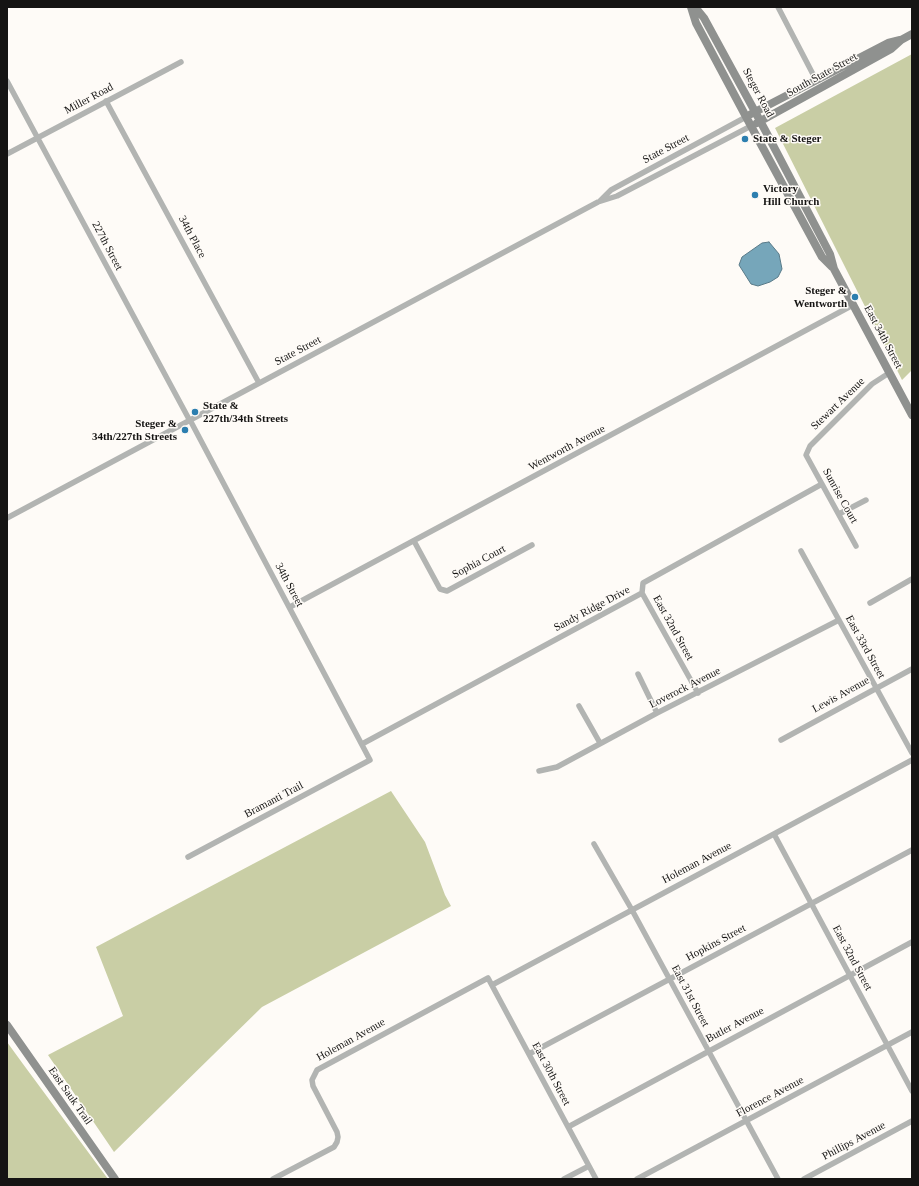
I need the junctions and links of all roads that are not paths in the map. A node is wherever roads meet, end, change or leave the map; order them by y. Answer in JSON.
{"nodes":[{"id":1,"x":691,"y":7,"type":"edge"},
{"id":2,"x":695,"y":7,"type":"edge"},
{"id":3,"x":779,"y":7,"type":"edge"},
{"id":4,"x":912,"y":34,"type":"edge"},
{"id":5,"x":901,"y":40,"type":"junction"},
{"id":6,"x":181,"y":62,"type":"dead end"},
{"id":7,"x":816,"y":80,"type":"junction"},
{"id":8,"x":7,"y":81,"type":"edge"},
{"id":9,"x":106,"y":101,"type":"junction"},
{"id":10,"x":755,"y":112,"type":"junction"},
{"id":11,"x":746,"y":117,"type":"junction"},
{"id":12,"x":760,"y":122,"type":"junction"},
{"id":13,"x":751,"y":126,"type":"junction"},
{"id":14,"x":38,"y":138,"type":"junction"},
{"id":15,"x":7,"y":154,"type":"edge"},
{"id":16,"x":598,"y":202,"type":"junction"},
{"id":17,"x":834,"y":269,"type":"junction"},
{"id":18,"x":853,"y":305,"type":"junction"},
{"id":19,"x":890,"y":373,"type":"junction"},
{"id":20,"x":259,"y":383,"type":"junction"},
{"id":21,"x":912,"y":415,"type":"edge"},
{"id":22,"x":190,"y":420,"type":"junction"},
{"id":23,"x":806,"y":455,"type":"joint"},
{"id":24,"x":822,"y":484,"type":"junction"},
{"id":25,"x":866,"y":500,"type":"dead end"},
{"id":26,"x":838,"y":514,"type":"junction"},
{"id":27,"x":7,"y":518,"type":"edge"},
{"id":28,"x":414,"y":541,"type":"junction"},
{"id":29,"x":532,"y":545,"type":"dead end"},
{"id":30,"x":856,"y":546,"type":"dead end"},
{"id":31,"x":801,"y":551,"type":"dead end"},
{"id":32,"x":912,"y":579,"type":"edge"},
{"id":33,"x":642,"y":594,"type":"junction"},
{"id":34,"x":870,"y":603,"type":"dead end"},
{"id":35,"x":290,"y":607,"type":"junction"},
{"id":36,"x":839,"y":620,"type":"junction"},
{"id":37,"x":912,"y":669,"type":"edge"},
{"id":38,"x":638,"y":674,"type":"dead end"},
{"id":39,"x":876,"y":688,"type":"junction"},
{"id":40,"x":698,"y":693,"type":"junction"},
{"id":41,"x":579,"y":706,"type":"dead end"},
{"id":42,"x":657,"y":714,"type":"junction"},
{"id":43,"x":781,"y":740,"type":"dead end"},
{"id":44,"x":600,"y":743,"type":"junction"},
{"id":45,"x":362,"y":744,"type":"junction"},
{"id":46,"x":912,"y":753,"type":"edge"},
{"id":47,"x":370,"y":760,"type":"joint"},
{"id":48,"x":912,"y":760,"type":"edge"},
{"id":49,"x":539,"y":771,"type":"dead end"},
{"id":50,"x":774,"y":834,"type":"junction"},
{"id":51,"x":594,"y":844,"type":"dead end"},
{"id":52,"x":912,"y":850,"type":"edge"},
{"id":53,"x":188,"y":857,"type":"dead end"},
{"id":54,"x":811,"y":903,"type":"junction"},
{"id":55,"x":632,"y":910,"type":"junction"},
{"id":56,"x":912,"y":942,"type":"edge"},
{"id":57,"x":850,"y":975,"type":"junction"},
{"id":58,"x":488,"y":978,"type":"joint"},
{"id":59,"x":670,"y":979,"type":"junction"},
{"id":60,"x":492,"y":985,"type":"junction"},
{"id":61,"x":7,"y":1025,"type":"edge"},
{"id":62,"x":912,"y":1032,"type":"edge"},
{"id":63,"x":888,"y":1045,"type":"junction"},
{"id":64,"x":708,"y":1051,"type":"junction"},
{"id":65,"x":529,"y":1054,"type":"junction"},
{"id":66,"x":912,"y":1091,"type":"edge"},
{"id":67,"x":746,"y":1121,"type":"junction"},
{"id":68,"x":912,"y":1121,"type":"edge"},
{"id":69,"x":568,"y":1127,"type":"junction"},
{"id":70,"x":589,"y":1166,"type":"junction"},
{"id":71,"x":115,"y":1179,"type":"edge"},
{"id":72,"x":273,"y":1179,"type":"edge"},
{"id":73,"x":564,"y":1179,"type":"edge"},
{"id":74,"x":596,"y":1179,"type":"edge"},
{"id":75,"x":637,"y":1179,"type":"edge"},
{"id":76,"x":778,"y":1179,"type":"edge"},
{"id":77,"x":804,"y":1179,"type":"edge"}],
"edges":[{"from":1,"to":11,"type":"street","name":"Steger Road"},
{"from":2,"to":10,"type":"street","name":"Steger Road"},
{"from":3,"to":7,"type":"street"},
{"from":4,"to":5,"type":"street","name":"South State Street"},
{"from":5,"to":7,"type":"street","name":"South State Street"},
{"from":5,"to":12,"type":"street","name":"South State Street"},
{"from":6,"to":9,"type":"street","name":"Miller Road"},
{"from":7,"to":10,"type":"street","name":"South State Street"},
{"from":8,"to":14,"type":"street","name":"227th Street"},
{"from":9,"to":14,"type":"street","name":"Miller Road"},
{"from":9,"to":20,"type":"street","name":"34th Place"},
{"from":10,"to":11,"type":"street","name":"South State Street"},
{"from":10,"to":12,"type":"street","name":"Steger Road"},
{"from":11,"to":13,"type":"street","name":"Steger Road"},
{"from":11,"to":16,"type":"street","name":"State Street"},
{"from":12,"to":13,"type":"street","name":"South State Street"},
{"from":12,"to":17,"type":"street","name":"Steger Road"},
{"from":13,"to":16,"type":"street","name":"State Street"},
{"from":13,"to":17,"type":"street","name":"Steger Road"},
{"from":14,"to":15,"type":"street","name":"Miller Road"},
{"from":14,"to":22,"type":"street","name":"227th Street"},
{"from":16,"to":20,"type":"street","name":"State Street"},
{"from":17,"to":18,"type":"street","name":"East 34th Street"},
{"from":18,"to":19,"type":"street","name":"East 34th Street"},
{"from":18,"to":28,"type":"street","name":"Wentworth Avenue"},
{"from":19,"to":21,"type":"street","name":"East 34th Street"},
{"from":19,"to":23,"type":"street","name":"Stewart Avenue"},
{"from":20,"to":22,"type":"street","name":"State Street"},
{"from":22,"to":27,"type":"street","name":"State Street"},
{"from":22,"to":35,"type":"street","name":"34th Street"},
{"from":23,"to":24,"type":"street","name":"Sunrise Court"},
{"from":24,"to":26,"type":"street","name":"Sunrise Court"},
{"from":24,"to":33,"type":"street","name":"Sandy Ridge Drive"},
{"from":25,"to":26,"type":"street"},
{"from":26,"to":30,"type":"street","name":"Sunrise Court"},
{"from":28,"to":29,"type":"street","name":"Sophia Court"},
{"from":28,"to":35,"type":"street","name":"Wentworth Avenue"},
{"from":31,"to":36,"type":"street","name":"East 33rd Street"},
{"from":32,"to":34,"type":"street"},
{"from":33,"to":40,"type":"street","name":"East 32nd Street"},
{"from":33,"to":45,"type":"street","name":"Sandy Ridge Drive"},
{"from":35,"to":45,"type":"street","name":"34th Street"},
{"from":36,"to":39,"type":"street","name":"East 33rd Street"},
{"from":36,"to":40,"type":"street","name":"Loverock Avenue"},
{"from":37,"to":39,"type":"street","name":"Lewis Avenue"},
{"from":38,"to":42,"type":"street"},
{"from":39,"to":43,"type":"street","name":"Lewis Avenue"},
{"from":39,"to":46,"type":"street","name":"East 33rd Street"},
{"from":40,"to":42,"type":"street","name":"Loverock Avenue"},
{"from":41,"to":44,"type":"street"},
{"from":42,"to":44,"type":"street","name":"Loverock Avenue"},
{"from":44,"to":49,"type":"street","name":"Loverock Avenue"},
{"from":45,"to":47,"type":"street","name":"34th Street"},
{"from":47,"to":53,"type":"street","name":"Bramanti Trail"},
{"from":48,"to":50,"type":"street","name":"Holeman Avenue"},
{"from":50,"to":54,"type":"street","name":"East 32nd Street"},
{"from":50,"to":55,"type":"street","name":"Holeman Avenue"},
{"from":51,"to":55,"type":"street","name":"East 31st Street"},
{"from":52,"to":54,"type":"street","name":"Hopkins Street"},
{"from":54,"to":57,"type":"street","name":"East 32nd Street"},
{"from":54,"to":59,"type":"street","name":"Hopkins Street"},
{"from":55,"to":59,"type":"street","name":"East 31st Street"},
{"from":55,"to":60,"type":"street","name":"Holeman Avenue"},
{"from":56,"to":57,"type":"street","name":"Butler Avenue"},
{"from":57,"to":63,"type":"street","name":"East 32nd Street"},
{"from":57,"to":64,"type":"street","name":"Butler Avenue"},
{"from":58,"to":60,"type":"street","name":"East 30th Street"},
{"from":58,"to":72,"type":"street","name":"Holeman Avenue"},
{"from":59,"to":64,"type":"street","name":"East 31st Street"},
{"from":59,"to":65,"type":"street","name":"Hopkins Street"},
{"from":60,"to":65,"type":"street","name":"East 30th Street"},
{"from":61,"to":71,"type":"street","name":"East Sauk Trail"},
{"from":62,"to":63,"type":"street","name":"Florence Avenue"},
{"from":63,"to":66,"type":"street","name":"East 32nd Street"},
{"from":63,"to":67,"type":"street","name":"Florence Avenue"},
{"from":64,"to":67,"type":"street","name":"East 31st Street"},
{"from":64,"to":69,"type":"street","name":"Butler Avenue"},
{"from":65,"to":69,"type":"street","name":"East 30th Street"},
{"from":67,"to":75,"type":"street","name":"Florence Avenue"},
{"from":67,"to":76,"type":"street","name":"East 31st Street"},
{"from":68,"to":77,"type":"street","name":"Phillips Avenue"},
{"from":69,"to":70,"type":"street","name":"East 30th Street"},
{"from":70,"to":73,"type":"street"},
{"from":70,"to":74,"type":"street","name":"East 30th Street"}]}
